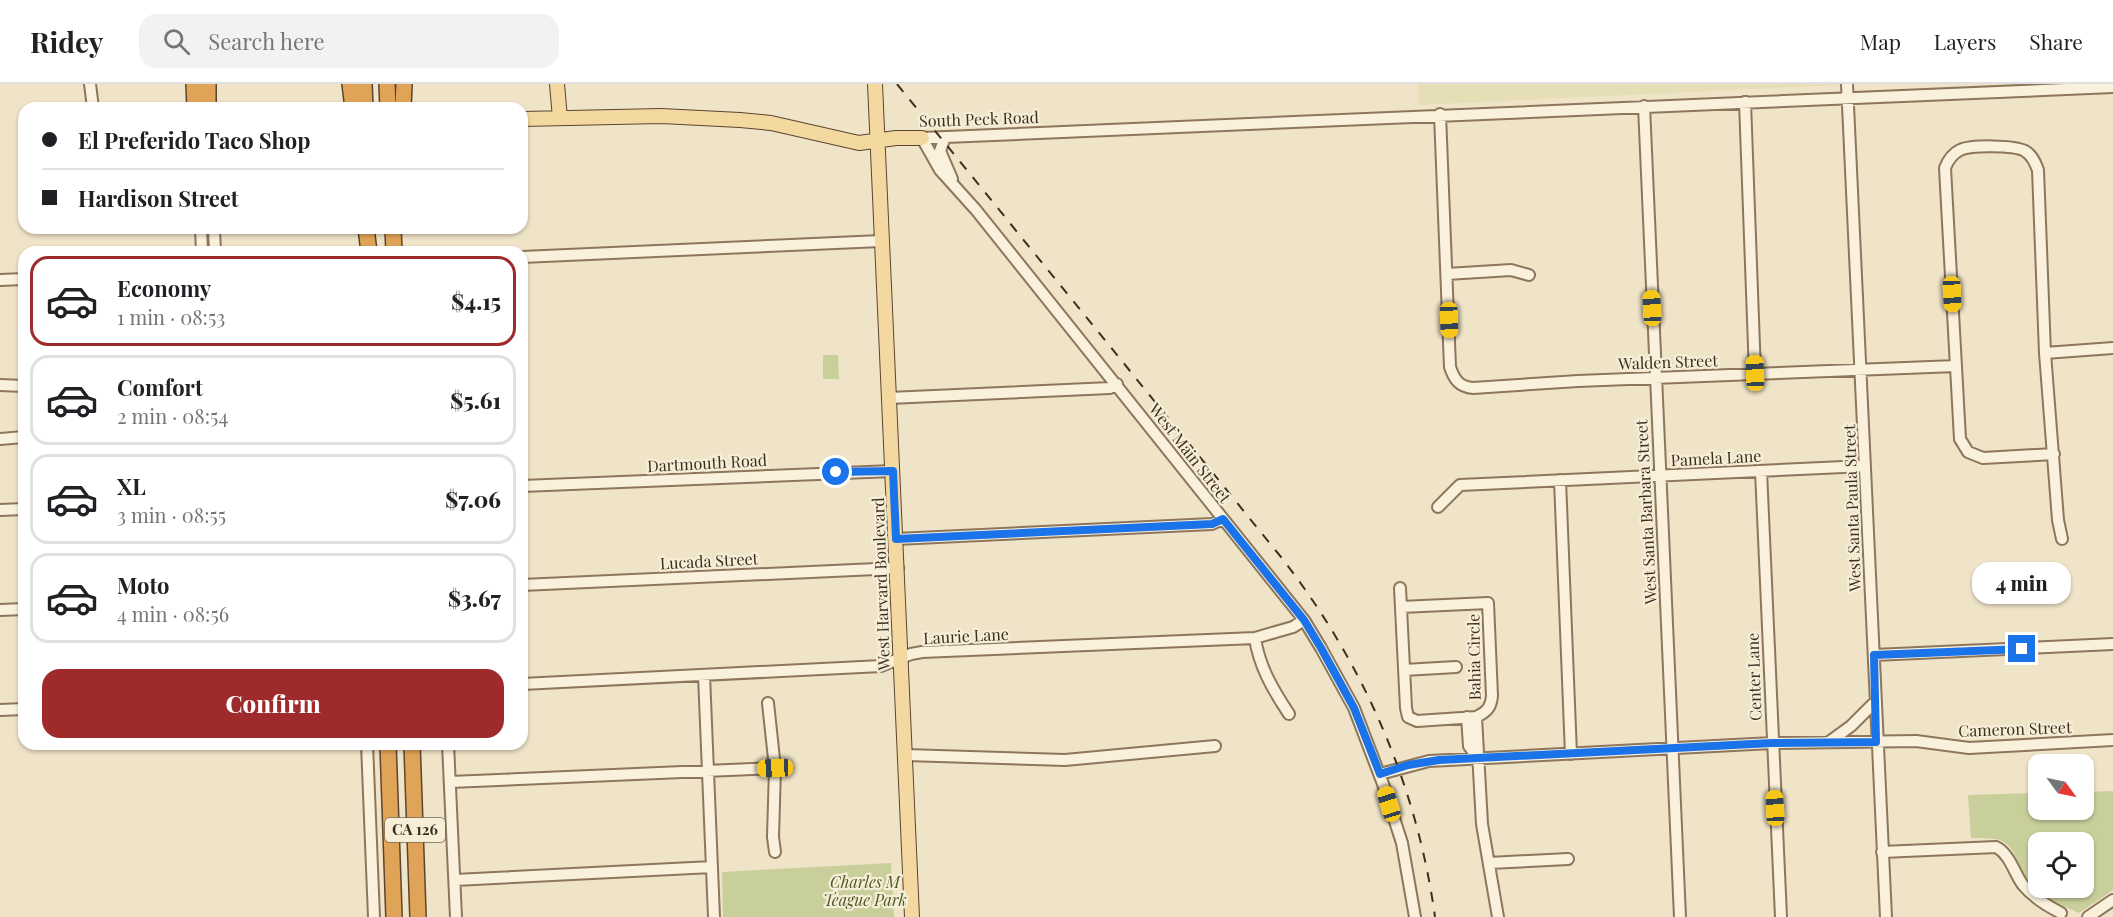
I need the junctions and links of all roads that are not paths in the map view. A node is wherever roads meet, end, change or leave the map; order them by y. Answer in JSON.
{"nodes":[{"id":1,"x":90,"y":84,"type":"edge"},
{"id":2,"x":194,"y":84,"type":"edge"},
{"id":3,"x":208,"y":84,"type":"edge"},
{"id":4,"x":350,"y":84,"type":"edge"},
{"id":5,"x":364,"y":84,"type":"edge"},
{"id":6,"x":387,"y":84,"type":"edge"},
{"id":7,"x":404,"y":84,"type":"edge"},
{"id":8,"x":557,"y":84,"type":"edge"},
{"id":9,"x":1847,"y":84,"type":"edge"},
{"id":10,"x":874,"y":86,"type":"edge"},
{"id":11,"x":2113,"y":87,"type":"edge"},
{"id":12,"x":1848,"y":97,"type":"junction"},
{"id":13,"x":92,"y":102,"type":"edge"},
{"id":14,"x":195,"y":102,"type":"edge"},
{"id":15,"x":208,"y":102,"type":"edge"},
{"id":16,"x":352,"y":102,"type":"edge"},
{"id":17,"x":365,"y":102,"type":"edge"},
{"id":18,"x":388,"y":102,"type":"edge"},
{"id":19,"x":403,"y":102,"type":"edge"},
{"id":20,"x":1745,"y":102,"type":"junction"},
{"id":21,"x":1644,"y":106,"type":"junction"},
{"id":22,"x":1440,"y":114,"type":"junction"},
{"id":23,"x":560,"y":118,"type":"junction"},
{"id":24,"x":528,"y":119,"type":"edge"},
{"id":25,"x":945,"y":137,"type":"junction"},
{"id":26,"x":922,"y":138,"type":"junction"},
{"id":27,"x":877,"y":141,"type":"junction"},
{"id":28,"x":957,"y":190,"type":"junction"},
{"id":29,"x":881,"y":241,"type":"junction"},
{"id":30,"x":528,"y":257,"type":"edge"},
{"id":31,"x":1447,"y":274,"type":"junction"},
{"id":32,"x":1529,"y":275,"type":"dead end"},
{"id":33,"x":18,"y":279,"type":"edge"},
{"id":34,"x":0,"y":280,"type":"edge"},
{"id":35,"x":2113,"y":348,"type":"edge"},
{"id":36,"x":2045,"y":353,"type":"junction"},
{"id":37,"x":1956,"y":366,"type":"junction"},
{"id":38,"x":1861,"y":369,"type":"junction"},
{"id":39,"x":1755,"y":373,"type":"junction"},
{"id":40,"x":1655,"y":378,"type":"junction"},
{"id":41,"x":1117,"y":384,"type":"junction"},
{"id":42,"x":0,"y":385,"type":"edge"},
{"id":43,"x":18,"y":386,"type":"edge"},
{"id":44,"x":889,"y":398,"type":"junction"},
{"id":45,"x":18,"y":437,"type":"edge"},
{"id":46,"x":0,"y":439,"type":"edge"},
{"id":47,"x":2054,"y":454,"type":"junction"},
{"id":48,"x":1865,"y":466,"type":"junction"},
{"id":49,"x":893,"y":471,"type":"junction"},
{"id":50,"x":1761,"y":471,"type":"junction"},
{"id":51,"x":1660,"y":476,"type":"junction"},
{"id":52,"x":1560,"y":480,"type":"junction"},
{"id":53,"x":528,"y":486,"type":"edge"},
{"id":54,"x":1438,"y":507,"type":"dead end"},
{"id":55,"x":18,"y":509,"type":"edge"},
{"id":56,"x":0,"y":510,"type":"edge"},
{"id":57,"x":1223,"y":519,"type":"junction"},
{"id":58,"x":896,"y":539,"type":"junction"},
{"id":59,"x":2062,"y":539,"type":"dead end"},
{"id":60,"x":898,"y":568,"type":"junction"},
{"id":61,"x":528,"y":585,"type":"edge"},
{"id":62,"x":1400,"y":588,"type":"dead end"},
{"id":63,"x":1401,"y":607,"type":"junction"},
{"id":64,"x":18,"y":609,"type":"edge"},
{"id":65,"x":0,"y":610,"type":"edge"},
{"id":66,"x":1304,"y":620,"type":"junction"},
{"id":67,"x":1255,"y":638,"type":"junction"},
{"id":68,"x":2113,"y":644,"type":"edge"},
{"id":69,"x":1874,"y":655,"type":"junction"},
{"id":70,"x":900,"y":658,"type":"junction"},
{"id":71,"x":1456,"y":667,"type":"dead end"},
{"id":72,"x":1404,"y":670,"type":"junction"},
{"id":73,"x":704,"y":675,"type":"junction"},
{"id":74,"x":528,"y":684,"type":"edge"},
{"id":75,"x":1875,"y":702,"type":"junction"},
{"id":76,"x":768,"y":703,"type":"dead end"},
{"id":77,"x":18,"y":709,"type":"edge"},
{"id":78,"x":0,"y":710,"type":"edge"},
{"id":79,"x":1289,"y":714,"type":"dead end"},
{"id":80,"x":1472,"y":717,"type":"junction"},
{"id":81,"x":2113,"y":740,"type":"edge"},
{"id":82,"x":1829,"y":742,"type":"junction"},
{"id":83,"x":1876,"y":742,"type":"junction"},
{"id":84,"x":1772,"y":743,"type":"junction"},
{"id":85,"x":1215,"y":746,"type":"dead end"},
{"id":86,"x":1672,"y":749,"type":"junction"},
{"id":87,"x":367,"y":750,"type":"edge"},
{"id":88,"x":388,"y":750,"type":"edge"},
{"id":89,"x":412,"y":750,"type":"edge"},
{"id":90,"x":448,"y":750,"type":"edge"},
{"id":91,"x":1571,"y":754,"type":"junction"},
{"id":92,"x":906,"y":755,"type":"junction"},
{"id":93,"x":1478,"y":758,"type":"junction"},
{"id":94,"x":775,"y":768,"type":"junction"},
{"id":95,"x":708,"y":771,"type":"junction"},
{"id":96,"x":1380,"y":774,"type":"junction"},
{"id":97,"x":450,"y":782,"type":"junction"},
{"id":98,"x":775,"y":852,"type":"dead end"},
{"id":99,"x":1882,"y":852,"type":"junction"},
{"id":100,"x":1568,"y":859,"type":"dead end"},
{"id":101,"x":1489,"y":863,"type":"junction"},
{"id":102,"x":712,"y":867,"type":"junction"},
{"id":103,"x":455,"y":880,"type":"junction"},
{"id":104,"x":2113,"y":900,"type":"edge"},
{"id":105,"x":2061,"y":913,"type":"dead end"},
{"id":106,"x":374,"y":917,"type":"edge"},
{"id":107,"x":394,"y":917,"type":"edge"},
{"id":108,"x":418,"y":917,"type":"edge"},
{"id":109,"x":456,"y":917,"type":"edge"},
{"id":110,"x":714,"y":917,"type":"edge"},
{"id":111,"x":912,"y":917,"type":"edge"},
{"id":112,"x":1415,"y":917,"type":"edge"},
{"id":113,"x":1498,"y":917,"type":"edge"},
{"id":114,"x":1680,"y":917,"type":"edge"},
{"id":115,"x":1780,"y":917,"type":"edge"},
{"id":116,"x":1886,"y":917,"type":"edge"},
{"id":117,"x":2088,"y":917,"type":"edge"}],
"edges":[{"from":1,"to":13,"type":"street"},
{"from":2,"to":14,"type":"highway"},
{"from":3,"to":15,"type":"highway"},
{"from":4,"to":16,"type":"highway"},
{"from":5,"to":17,"type":"highway"},
{"from":6,"to":18,"type":"highway"},
{"from":7,"to":19,"type":"highway"},
{"from":8,"to":23,"type":"main road"},
{"from":9,"to":12,"type":"street","name":"West Santa Paula Street"},
{"from":10,"to":27,"type":"main road","name":"West Harvard Boulevard"},
{"from":11,"to":12,"type":"street","name":"South Peck Road"},
{"from":12,"to":20,"type":"street","name":"South Peck Road"},
{"from":12,"to":38,"type":"street","name":"West Santa Paula Street"},
{"from":20,"to":21,"type":"street","name":"South Peck Road"},
{"from":20,"to":39,"type":"street"},
{"from":21,"to":22,"type":"street","name":"South Peck Road"},
{"from":21,"to":40,"type":"street","name":"West Santa Barbara Street"},
{"from":22,"to":25,"type":"street","name":"South Peck Road"},
{"from":22,"to":31,"type":"street"},
{"from":23,"to":24,"type":"main road","name":"South Peck Road"},
{"from":23,"to":27,"type":"main road","name":"South Peck Road"},
{"from":25,"to":26,"type":"street","name":"South Peck Road"},
{"from":25,"to":28,"type":"street"},
{"from":26,"to":27,"type":"main road","name":"South Peck Road"},
{"from":26,"to":28,"type":"street","name":"West Main Street"},
{"from":27,"to":29,"type":"main road","name":"West Harvard Boulevard"},
{"from":28,"to":41,"type":"street","name":"West Main Street"},
{"from":29,"to":30,"type":"street"},
{"from":29,"to":44,"type":"main road","name":"West Harvard Boulevard"},
{"from":31,"to":32,"type":"street"},
{"from":31,"to":40,"type":"street","name":"Walden Street"},
{"from":33,"to":34,"type":"street"},
{"from":35,"to":36,"type":"street"},
{"from":36,"to":37,"type":"street"},
{"from":36,"to":47,"type":"street"},
{"from":37,"to":38,"type":"street","name":"Walden Street"},
{"from":37,"to":47,"type":"street"},
{"from":38,"to":39,"type":"street","name":"Walden Street"},
{"from":38,"to":48,"type":"street","name":"West Santa Paula Street"},
{"from":39,"to":40,"type":"street","name":"Walden Street"},
{"from":40,"to":51,"type":"street","name":"West Santa Barbara Street"},
{"from":41,"to":44,"type":"street"},
{"from":41,"to":57,"type":"street","name":"West Main Street"},
{"from":42,"to":43,"type":"street"},
{"from":44,"to":49,"type":"main road","name":"West Harvard Boulevard"},
{"from":45,"to":46,"type":"street"},
{"from":47,"to":59,"type":"street"},
{"from":48,"to":50,"type":"street","name":"Pamela Lane"},
{"from":48,"to":69,"type":"street","name":"West Santa Paula Street"},
{"from":49,"to":53,"type":"street","name":"Dartmouth Road"},
{"from":49,"to":58,"type":"main road","name":"West Harvard Boulevard"},
{"from":50,"to":51,"type":"street","name":"Pamela Lane"},
{"from":50,"to":84,"type":"street","name":"Center Lane"},
{"from":51,"to":52,"type":"street","name":"Pamela Lane"},
{"from":51,"to":86,"type":"street","name":"West Santa Barbara Street"},
{"from":52,"to":54,"type":"street","name":"Pamela Lane"},
{"from":52,"to":91,"type":"street"},
{"from":55,"to":56,"type":"street"},
{"from":57,"to":58,"type":"street"},
{"from":57,"to":66,"type":"street","name":"West Main Street"},
{"from":58,"to":60,"type":"main road","name":"West Harvard Boulevard"},
{"from":60,"to":61,"type":"street","name":"Lucada Street"},
{"from":60,"to":70,"type":"main road","name":"West Harvard Boulevard"},
{"from":62,"to":63,"type":"street","name":"Bahia Circle"},
{"from":63,"to":72,"type":"street","name":"Bahia Circle"},
{"from":63,"to":80,"type":"street","name":"Bahia Circle"},
{"from":64,"to":65,"type":"street"},
{"from":66,"to":67,"type":"street","name":"Laurie Lane"},
{"from":66,"to":96,"type":"street","name":"West Main Street"},
{"from":67,"to":70,"type":"street","name":"Laurie Lane"},
{"from":67,"to":79,"type":"street"},
{"from":68,"to":69,"type":"street"},
{"from":69,"to":75,"type":"street","name":"West Santa Paula Street"},
{"from":70,"to":73,"type":"street","name":"Laurie Lane"},
{"from":70,"to":92,"type":"main road","name":"West Harvard Boulevard"},
{"from":71,"to":72,"type":"street"},
{"from":72,"to":80,"type":"street","name":"Bahia Circle"},
{"from":73,"to":74,"type":"street","name":"Laurie Lane"},
{"from":73,"to":95,"type":"street"},
{"from":75,"to":82,"type":"street"},
{"from":75,"to":83,"type":"street","name":"West Santa Paula Street"},
{"from":76,"to":94,"type":"street"},
{"from":77,"to":78,"type":"street"},
{"from":80,"to":93,"type":"street"},
{"from":81,"to":83,"type":"street","name":"Cameron Street"},
{"from":82,"to":83,"type":"street","name":"Cameron Street"},
{"from":82,"to":84,"type":"street","name":"Cameron Street"},
{"from":83,"to":99,"type":"street","name":"West Santa Paula Street"},
{"from":84,"to":86,"type":"street","name":"Cameron Street"},
{"from":84,"to":115,"type":"street","name":"Center Lane"},
{"from":85,"to":92,"type":"street"},
{"from":86,"to":91,"type":"street","name":"Cameron Street"},
{"from":86,"to":114,"type":"street","name":"West Santa Barbara Street"},
{"from":87,"to":106,"type":"street"},
{"from":88,"to":107,"type":"highway","number":"CA 126"},
{"from":89,"to":108,"type":"highway","number":"CA 126"},
{"from":90,"to":97,"type":"street"},
{"from":91,"to":93,"type":"street","name":"Cameron Street"},
{"from":92,"to":111,"type":"main road","name":"West Harvard Boulevard"},
{"from":93,"to":96,"type":"street","name":"Cameron Street"},
{"from":93,"to":101,"type":"street"},
{"from":94,"to":95,"type":"street"},
{"from":94,"to":98,"type":"street"},
{"from":95,"to":97,"type":"street"},
{"from":95,"to":102,"type":"street"},
{"from":96,"to":112,"type":"street","name":"West Main Street"},
{"from":97,"to":103,"type":"street"},
{"from":99,"to":105,"type":"street"},
{"from":99,"to":116,"type":"street","name":"West Santa Paula Street"},
{"from":100,"to":101,"type":"street"},
{"from":101,"to":113,"type":"street"},
{"from":102,"to":103,"type":"street"},
{"from":102,"to":110,"type":"street"},
{"from":103,"to":109,"type":"street"},
{"from":104,"to":117,"type":"street"}]}
